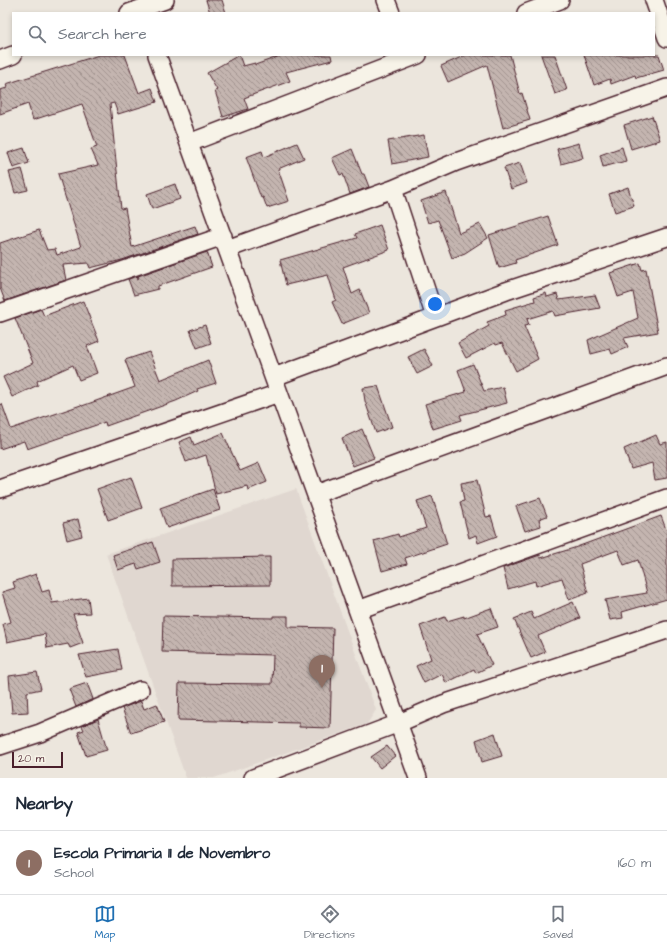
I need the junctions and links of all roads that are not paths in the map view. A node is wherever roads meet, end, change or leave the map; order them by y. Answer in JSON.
{"nodes":[{"id":1,"x":166,"y":0,"type":"edge"},
{"id":2,"x":386,"y":0,"type":"edge"},
{"id":3,"x":560,"y":0,"type":"edge"},
{"id":4,"x":654,"y":0,"type":"edge"},
{"id":5,"x":138,"y":9,"type":"edge"},
{"id":6,"x":391,"y":12,"type":"edge"},
{"id":7,"x":529,"y":12,"type":"edge"},
{"id":8,"x":667,"y":38,"type":"edge"},
{"id":9,"x":12,"y":55,"type":"edge"},
{"id":10,"x":158,"y":56,"type":"edge"},
{"id":11,"x":411,"y":56,"type":"edge"},
{"id":12,"x":0,"y":60,"type":"edge"},
{"id":13,"x":667,"y":88,"type":"edge"},
{"id":14,"x":189,"y":143,"type":"junction"},
{"id":15,"x":393,"y":189,"type":"junction"},
{"id":16,"x":667,"y":238,"type":"edge"},
{"id":17,"x":225,"y":243,"type":"junction"},
{"id":18,"x":0,"y":312,"type":"edge"},
{"id":19,"x":434,"y":317,"type":"junction"},
{"id":20,"x":667,"y":366,"type":"edge"},
{"id":21,"x":277,"y":385,"type":"junction"},
{"id":22,"x":0,"y":489,"type":"edge"},
{"id":23,"x":316,"y":494,"type":"junction"},
{"id":24,"x":667,"y":498,"type":"edge"},
{"id":25,"x":358,"y":610,"type":"junction"},
{"id":26,"x":667,"y":630,"type":"edge"},
{"id":27,"x":140,"y":690,"type":"dead end"},
{"id":28,"x":399,"y":723,"type":"junction"},
{"id":29,"x":0,"y":746,"type":"edge"},
{"id":30,"x":253,"y":778,"type":"edge"},
{"id":31,"x":418,"y":778,"type":"edge"}],
"edges":[{"from":1,"to":5,"type":"street"},
{"from":2,"to":6,"type":"street"},
{"from":3,"to":7,"type":"street"},
{"from":4,"to":8,"type":"street"},
{"from":9,"to":12,"type":"street"},
{"from":10,"to":14,"type":"street"},
{"from":11,"to":14,"type":"street"},
{"from":13,"to":15,"type":"street"},
{"from":14,"to":17,"type":"street"},
{"from":15,"to":17,"type":"street"},
{"from":15,"to":19,"type":"street"},
{"from":16,"to":19,"type":"street"},
{"from":17,"to":18,"type":"street"},
{"from":17,"to":21,"type":"street"},
{"from":19,"to":21,"type":"street"},
{"from":20,"to":23,"type":"street"},
{"from":21,"to":22,"type":"street"},
{"from":21,"to":23,"type":"street"},
{"from":23,"to":25,"type":"street"},
{"from":24,"to":25,"type":"street"},
{"from":25,"to":28,"type":"street"},
{"from":26,"to":28,"type":"street"},
{"from":27,"to":29,"type":"street"},
{"from":28,"to":30,"type":"street"},
{"from":28,"to":31,"type":"street"}]}
